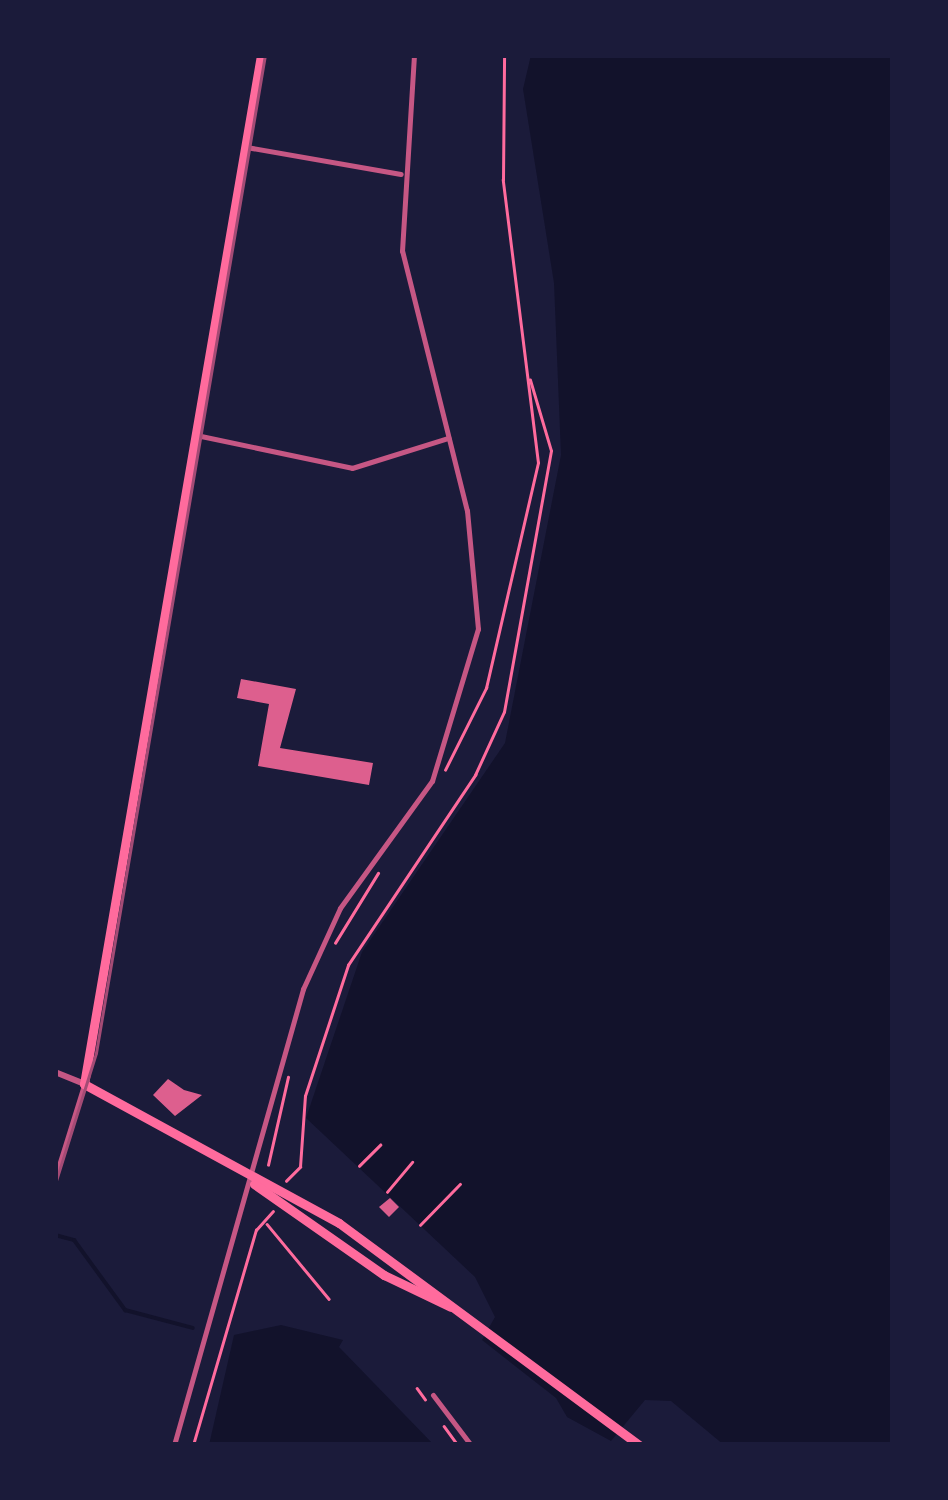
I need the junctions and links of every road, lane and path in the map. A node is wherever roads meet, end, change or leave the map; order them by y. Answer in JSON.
{"nodes":[{"id":1,"x":261,"y":55,"type":"edge"},
{"id":2,"x":414,"y":55,"type":"edge"},
{"id":3,"x":504,"y":55,"type":"edge"},
{"id":4,"x":246,"y":147,"type":"junction"},
{"id":5,"x":402,"y":174,"type":"junction"},
{"id":6,"x":196,"y":435,"type":"junction"},
{"id":7,"x":448,"y":438,"type":"junction"},
{"id":8,"x":439,"y":782,"type":"dead end"},
{"id":9,"x":384,"y":864,"type":"dead end"},
{"id":10,"x":334,"y":946,"type":"dead end"},
{"id":11,"x":55,"y":1072,"type":"edge"},
{"id":12,"x":289,"y":1072,"type":"dead end"},
{"id":13,"x":84,"y":1084,"type":"junction"},
{"id":14,"x":303,"y":1138,"type":"dead end"},
{"id":15,"x":380,"y":1146,"type":"dead end"},
{"id":16,"x":412,"y":1162,"type":"dead end"},
{"id":17,"x":268,"y":1166,"type":"dead end"},
{"id":18,"x":360,"y":1166,"type":"dead end"},
{"id":19,"x":55,"y":1178,"type":"edge"},
{"id":20,"x":249,"y":1179,"type":"junction"},
{"id":21,"x":287,"y":1179,"type":"dead end"},
{"id":22,"x":460,"y":1184,"type":"dead end"},
{"id":23,"x":387,"y":1192,"type":"dead end"},
{"id":24,"x":276,"y":1206,"type":"junction"},
{"id":25,"x":265,"y":1223,"type":"junction"},
{"id":26,"x":420,"y":1225,"type":"dead end"},
{"id":27,"x":329,"y":1299,"type":"dead end"},
{"id":28,"x":472,"y":1317,"type":"junction"},
{"id":29,"x":434,"y":1394,"type":"dead end"},
{"id":30,"x":174,"y":1445,"type":"edge"},
{"id":31,"x":193,"y":1445,"type":"edge"},
{"id":32,"x":470,"y":1445,"type":"edge"},
{"id":33,"x":639,"y":1445,"type":"edge"}],
"edges":[{"from":1,"to":4,"type":"main road"},
{"from":2,"to":5,"type":"street"},
{"from":3,"to":8,"type":"path"},
{"from":4,"to":5,"type":"street"},
{"from":4,"to":6,"type":"main road"},
{"from":5,"to":7,"type":"street"},
{"from":6,"to":7,"type":"street"},
{"from":6,"to":13,"type":"main road"},
{"from":7,"to":20,"type":"street"},
{"from":9,"to":10,"type":"path"},
{"from":11,"to":13,"type":"street"},
{"from":12,"to":17,"type":"path"},
{"from":13,"to":19,"type":"street"},
{"from":13,"to":20,"type":"main road"},
{"from":14,"to":21,"type":"path"},
{"from":15,"to":18,"type":"path"},
{"from":16,"to":23,"type":"path"},
{"from":20,"to":24,"type":"main road"},
{"from":20,"to":28,"type":"main road"},
{"from":20,"to":30,"type":"street"},
{"from":22,"to":26,"type":"path"},
{"from":24,"to":25,"type":"path"},
{"from":24,"to":28,"type":"main road"},
{"from":25,"to":27,"type":"path"},
{"from":25,"to":31,"type":"path"},
{"from":28,"to":33,"type":"main road"},
{"from":29,"to":32,"type":"street"}]}
